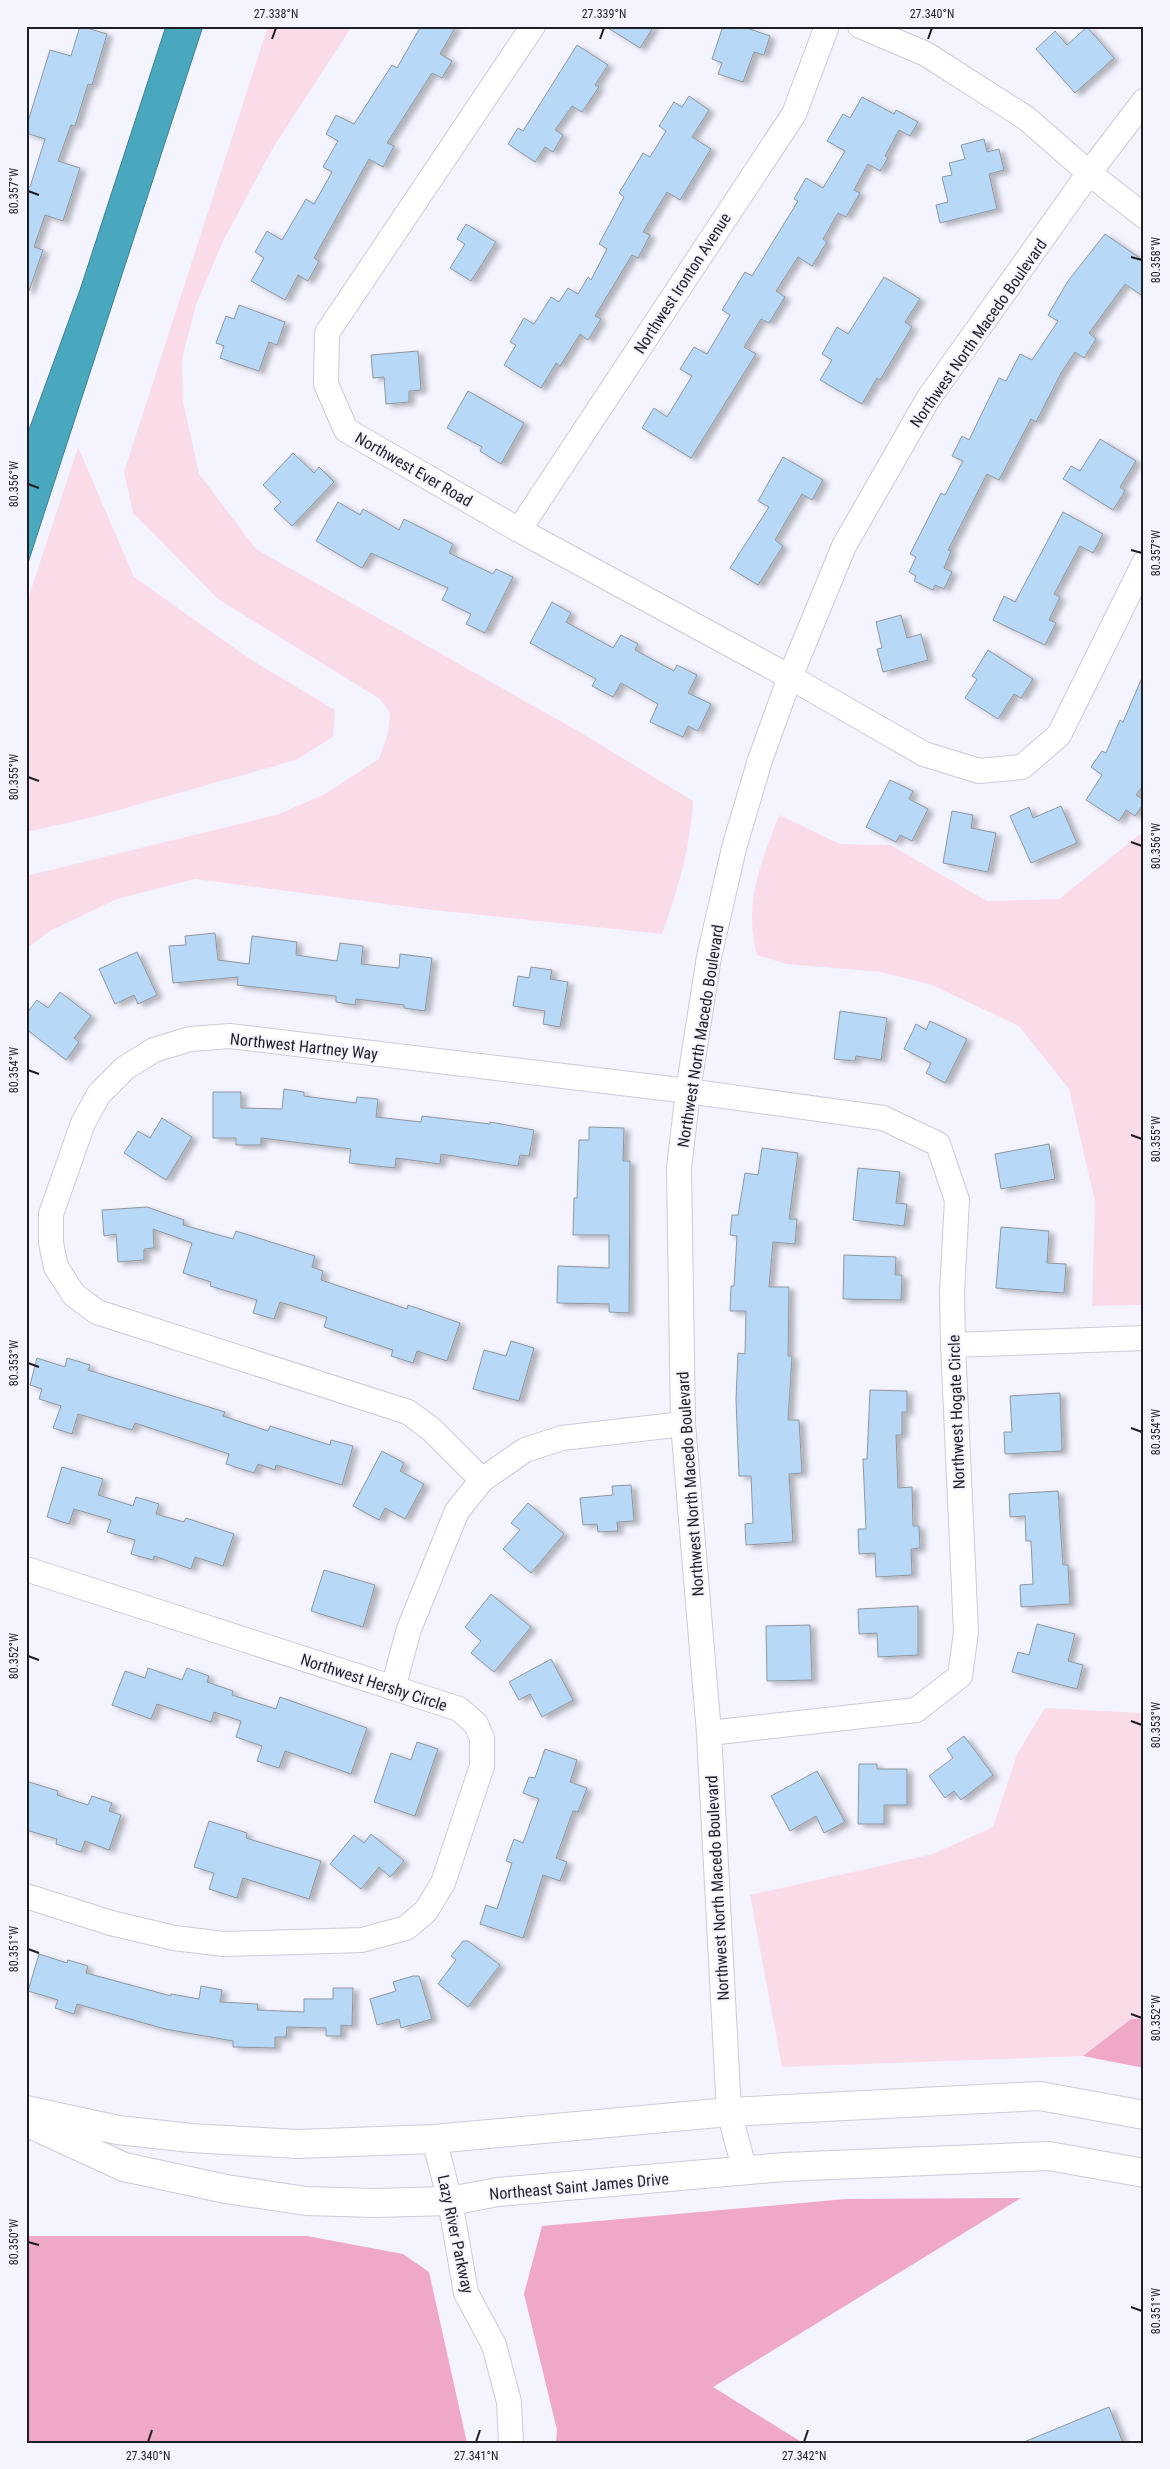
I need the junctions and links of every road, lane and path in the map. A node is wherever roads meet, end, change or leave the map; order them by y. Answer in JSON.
{"nodes":[{"id":1,"x":533,"y":26,"type":"edge"},
{"id":2,"x":827,"y":26,"type":"edge"},
{"id":3,"x":860,"y":26,"type":"edge"},
{"id":4,"x":1144,"y":101,"type":"edge"},
{"id":5,"x":1089,"y":173,"type":"junction"},
{"id":6,"x":1144,"y":216,"type":"edge"},
{"id":7,"x":519,"y":530,"type":"junction"},
{"id":8,"x":1144,"y":563,"type":"edge"},
{"id":9,"x":790,"y":677,"type":"junction"},
{"id":10,"x":688,"y":1091,"type":"junction"},
{"id":11,"x":1144,"y":1338,"type":"edge"},
{"id":12,"x":953,"y":1346,"type":"junction"},
{"id":13,"x":683,"y":1424,"type":"junction"},
{"id":14,"x":482,"y":1480,"type":"junction"},
{"id":15,"x":26,"y":1569,"type":"edge"},
{"id":16,"x":394,"y":1688,"type":"junction"},
{"id":17,"x":709,"y":1733,"type":"junction"},
{"id":18,"x":26,"y":1896,"type":"edge"},
{"id":19,"x":26,"y":2110,"type":"edge"},
{"id":20,"x":729,"y":2112,"type":"junction"},
{"id":21,"x":1144,"y":2115,"type":"edge"},
{"id":22,"x":26,"y":2122,"type":"edge"},
{"id":23,"x":434,"y":2139,"type":"junction"},
{"id":24,"x":745,"y":2171,"type":"junction"},
{"id":25,"x":1144,"y":2173,"type":"edge"},
{"id":26,"x":450,"y":2201,"type":"junction"},
{"id":27,"x":511,"y":2443,"type":"edge"}],
"edges":[{"from":1,"to":7,"type":"street","name":"Northwest Ever Road"},
{"from":2,"to":7,"type":"street","name":"Northwest Ironton Avenue"},
{"from":3,"to":5,"type":"street"},
{"from":4,"to":5,"type":"street","name":"Northwest North Macedo Boulevard"},
{"from":5,"to":6,"type":"street"},
{"from":5,"to":9,"type":"street","name":"Northwest North Macedo Boulevard"},
{"from":7,"to":9,"type":"street","name":"Northwest Ever Road"},
{"from":8,"to":9,"type":"street","name":"Northwest Ever Road"},
{"from":9,"to":10,"type":"street","name":"Northwest North Macedo Boulevard"},
{"from":10,"to":12,"type":"street","name":"Northwest Hogate Circle"},
{"from":10,"to":13,"type":"street","name":"Northwest North Macedo Boulevard"},
{"from":10,"to":14,"type":"street","name":"Northwest Hartney Way"},
{"from":11,"to":12,"type":"street"},
{"from":12,"to":17,"type":"street","name":"Northwest Hogate Circle"},
{"from":13,"to":14,"type":"street"},
{"from":13,"to":17,"type":"street","name":"Northwest North Macedo Boulevard"},
{"from":14,"to":16,"type":"street"},
{"from":15,"to":16,"type":"street","name":"Northwest Hershy Circle"},
{"from":16,"to":18,"type":"street","name":"Northwest Hershy Circle"},
{"from":17,"to":20,"type":"street","name":"Northwest North Macedo Boulevard"},
{"from":19,"to":23,"type":"main road"},
{"from":20,"to":21,"type":"main road"},
{"from":20,"to":23,"type":"main road"},
{"from":20,"to":24,"type":"street","name":"Northwest North Macedo Boulevard"},
{"from":22,"to":26,"type":"main road","name":"Northeast Saint James Drive"},
{"from":23,"to":26,"type":"street","name":"Lazy River Parkway"},
{"from":24,"to":25,"type":"main road","name":"Northeast Saint James Drive"},
{"from":24,"to":26,"type":"main road","name":"Northeast Saint James Drive"},
{"from":26,"to":27,"type":"street","name":"Lazy River Parkway"}]}
